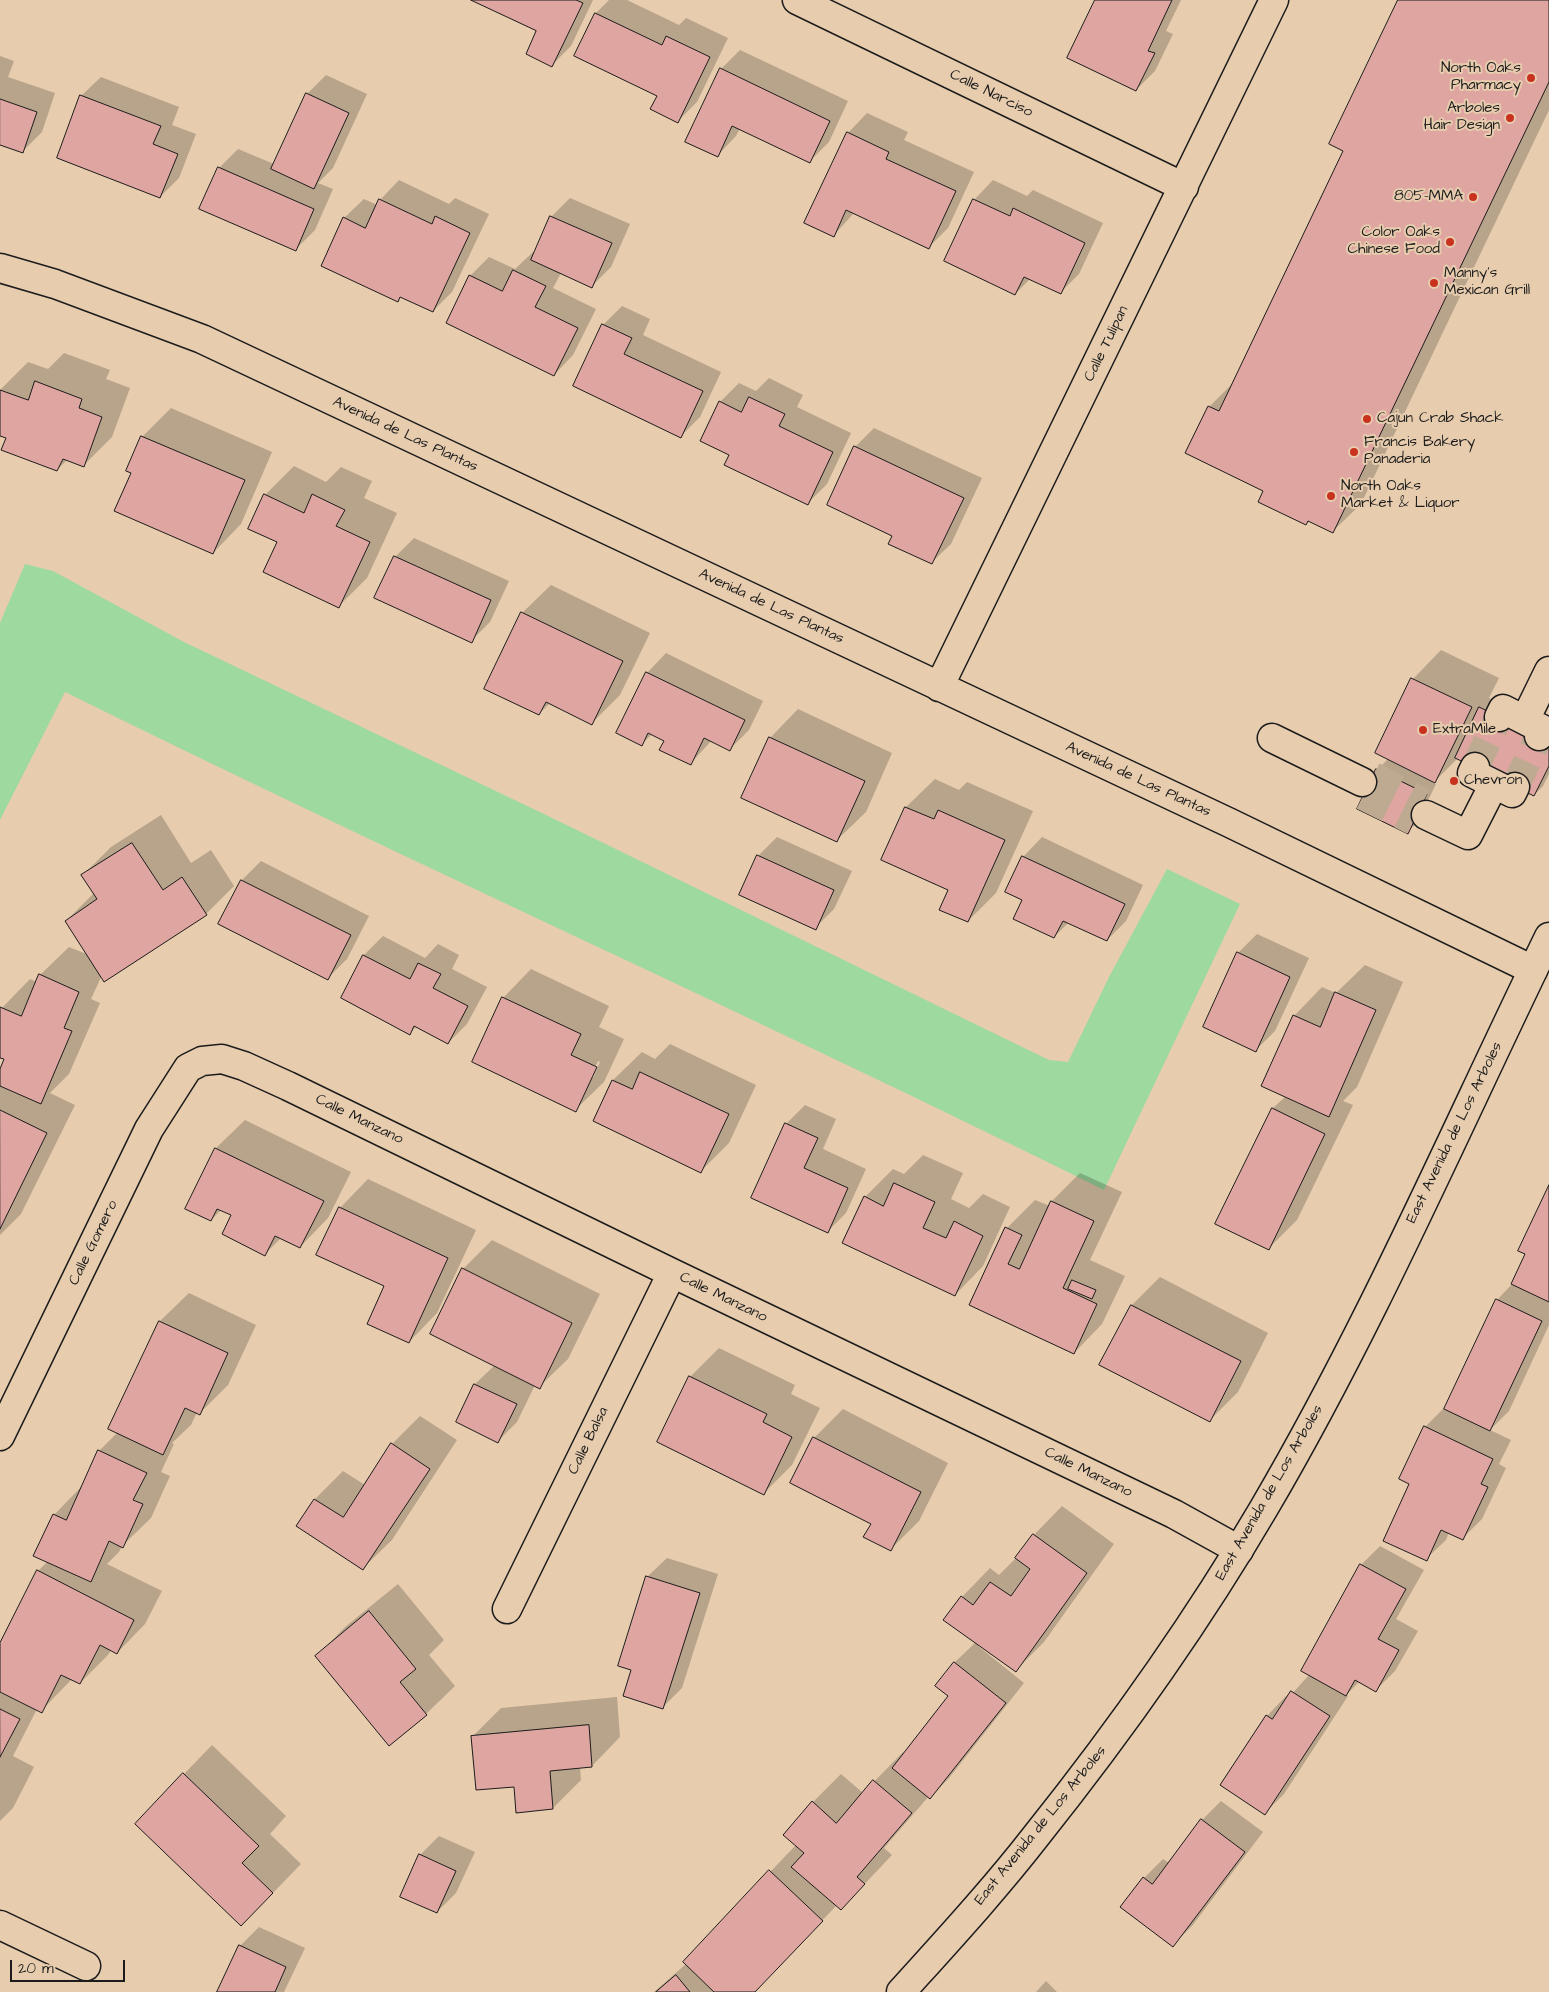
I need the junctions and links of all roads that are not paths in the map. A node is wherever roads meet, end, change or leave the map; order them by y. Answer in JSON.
{"nodes":[{"id":1,"x":797,"y":0,"type":"edge"},
{"id":2,"x":1274,"y":0,"type":"edge"},
{"id":3,"x":1184,"y":187,"type":"junction"},
{"id":4,"x":0,"y":268,"type":"edge"},
{"id":5,"x":1549,"y":671,"type":"edge"},
{"id":6,"x":939,"y":687,"type":"junction"},
{"id":7,"x":1521,"y":724,"type":"tunnel mouth"},
{"id":8,"x":1272,"y":738,"type":"dead end"},
{"id":9,"x":1494,"y":779,"type":"tunnel mouth"},
{"id":10,"x":1366,"y":785,"type":"tunnel mouth"},
{"id":11,"x":1421,"y":813,"type":"tunnel mouth"},
{"id":12,"x":1549,"y":937,"type":"edge"},
{"id":13,"x":1533,"y":970,"type":"junction"},
{"id":14,"x":202,"y":1061,"type":"joint"},
{"id":15,"x":672,"y":1273,"type":"junction"},
{"id":16,"x":0,"y":1436,"type":"edge"},
{"id":17,"x":1239,"y":1550,"type":"junction"},
{"id":18,"x":507,"y":1609,"type":"dead end"},
{"id":19,"x":0,"y":1925,"type":"edge"},
{"id":20,"x":86,"y":1966,"type":"dead end"},
{"id":21,"x":901,"y":1992,"type":"edge"}],
"edges":[{"from":1,"to":3,"type":"street","name":"Calle Narciso"},
{"from":2,"to":3,"type":"street","name":"Calle Tulipan"},
{"from":3,"to":6,"type":"street","name":"Calle Tulipan"},
{"from":4,"to":6,"type":"street","name":"Avenida de Las Plantas"},
{"from":5,"to":7,"type":"street"},
{"from":6,"to":13,"type":"street","name":"Avenida de Las Plantas"},
{"from":8,"to":10,"type":"street"},
{"from":9,"to":11,"type":"street"},
{"from":12,"to":13,"type":"street","name":"East Avenida de Los Arboles"},
{"from":13,"to":17,"type":"street","name":"East Avenida de Los Arboles"},
{"from":14,"to":15,"type":"street","name":"Calle Manzano"},
{"from":14,"to":16,"type":"street","name":"Calle Gomero"},
{"from":15,"to":17,"type":"street","name":"Calle Manzano"},
{"from":15,"to":18,"type":"street","name":"Calle Balsa"},
{"from":17,"to":21,"type":"street","name":"East Avenida de Los Arboles"},
{"from":19,"to":20,"type":"street"}]}
